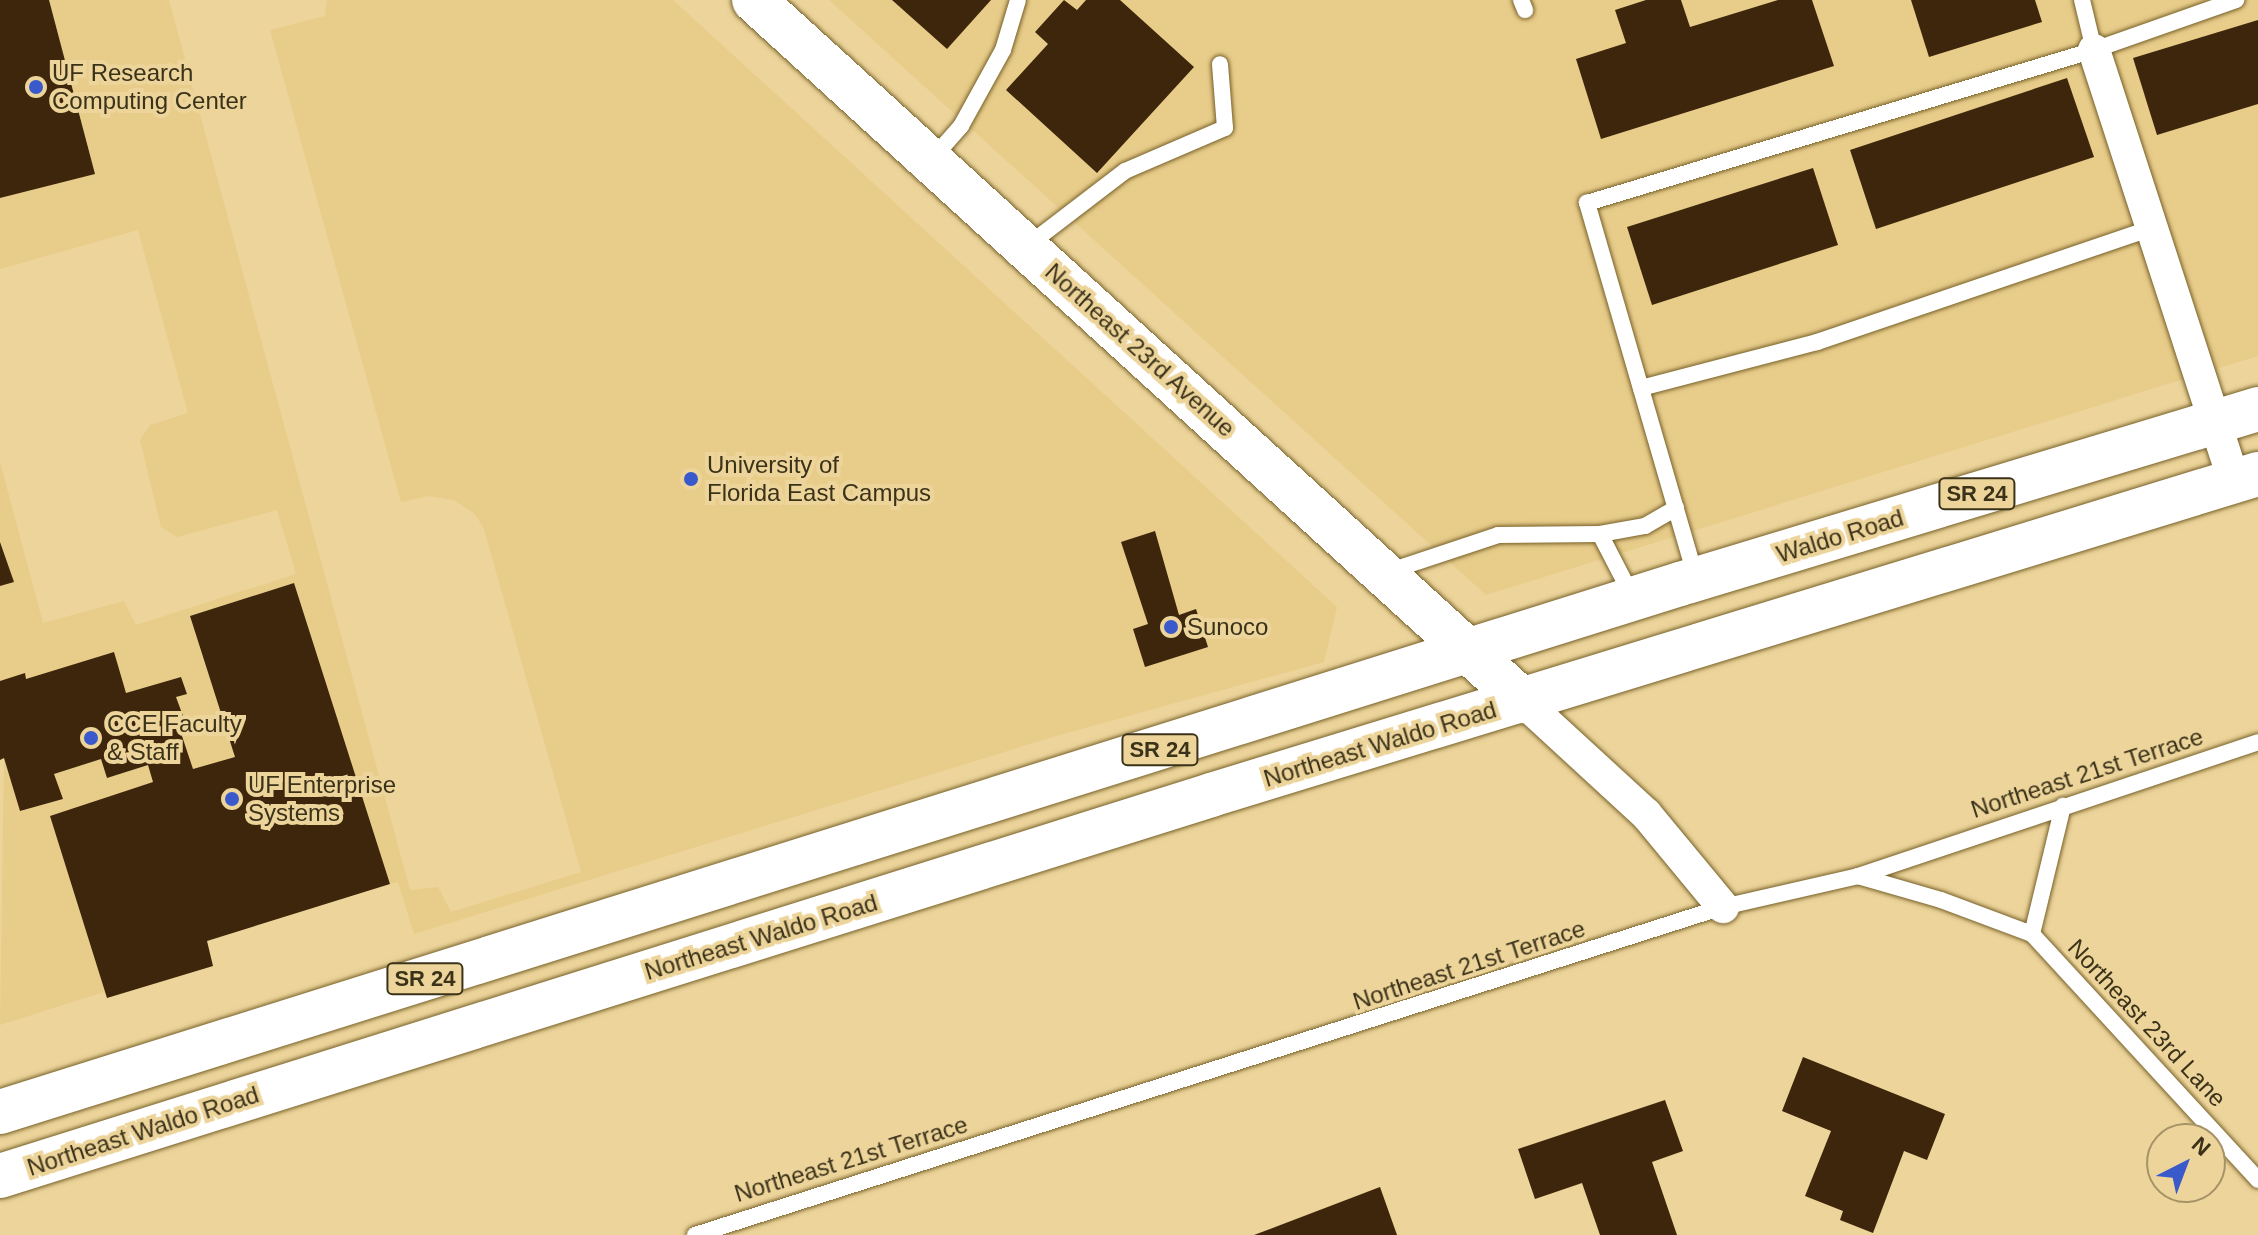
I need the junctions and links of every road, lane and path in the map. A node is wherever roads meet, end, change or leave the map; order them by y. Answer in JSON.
{"nodes":[{"id":1,"x":754,"y":0,"type":"edge"},
{"id":2,"x":1018,"y":0,"type":"edge"},
{"id":3,"x":2082,"y":0,"type":"edge"},
{"id":4,"x":2236,"y":0,"type":"edge"},
{"id":5,"x":2094,"y":50,"type":"junction"},
{"id":6,"x":1220,"y":64,"type":"dead end"},
{"id":7,"x":931,"y":160,"type":"junction"},
{"id":8,"x":2152,"y":228,"type":"junction"},
{"id":9,"x":1026,"y":247,"type":"junction"},
{"id":10,"x":1641,"y":388,"type":"junction"},
{"id":11,"x":2258,"y":409,"type":"edge"},
{"id":12,"x":2215,"y":422,"type":"junction"},
{"id":13,"x":2246,"y":478,"type":"edge"},
{"id":14,"x":1676,"y":508,"type":"junction"},
{"id":15,"x":1600,"y":534,"type":"junction"},
{"id":16,"x":1385,"y":573,"type":"junction"},
{"id":17,"x":1696,"y":579,"type":"junction"},
{"id":18,"x":1633,"y":599,"type":"junction"},
{"id":19,"x":1468,"y":651,"type":"junction"},
{"id":20,"x":1523,"y":701,"type":"junction"},
{"id":21,"x":2258,"y":742,"type":"edge"},
{"id":22,"x":2063,"y":806,"type":"junction"},
{"id":23,"x":850,"y":846,"type":"junction"},
{"id":24,"x":1858,"y":876,"type":"junction"},
{"id":25,"x":870,"y":904,"type":"junction"},
{"id":26,"x":1723,"y":907,"type":"junction"},
{"id":27,"x":2032,"y":934,"type":"junction"},
{"id":28,"x":0,"y":1112,"type":"edge"},
{"id":29,"x":0,"y":1176,"type":"edge"},
{"id":30,"x":2258,"y":1180,"type":"edge"},
{"id":31,"x":728,"y":1229,"type":"edge"},
{"id":32,"x":695,"y":1235,"type":"edge"}],
"edges":[{"from":1,"to":7,"type":"main road","name":"Northeast 23rd Avenue"},
{"from":2,"to":7,"type":"lane"},
{"from":3,"to":5,"type":"lane"},
{"from":4,"to":5,"type":"lane"},
{"from":5,"to":8,"type":"street"},
{"from":5,"to":10,"type":"lane"},
{"from":6,"to":9,"type":"lane"},
{"from":7,"to":9,"type":"main road","name":"Northeast 23rd Avenue"},
{"from":8,"to":10,"type":"lane"},
{"from":8,"to":12,"type":"street"},
{"from":9,"to":16,"type":"main road","name":"Northeast 23rd Avenue"},
{"from":10,"to":14,"type":"lane"},
{"from":11,"to":12,"type":"main road","name":"Waldo Road","number":"SR 24"},
{"from":12,"to":13,"type":"street"},
{"from":12,"to":17,"type":"main road","name":"Waldo Road","number":"SR 24"},
{"from":13,"to":20,"type":"main road","number":"SR 24"},
{"from":14,"to":15,"type":"lane"},
{"from":14,"to":17,"type":"lane"},
{"from":15,"to":16,"type":"lane"},
{"from":15,"to":18,"type":"lane"},
{"from":16,"to":19,"type":"main road","name":"Northeast 23rd Avenue"},
{"from":17,"to":18,"type":"main road","name":"Waldo Road","number":"SR 24"},
{"from":18,"to":19,"type":"main road","name":"Waldo Road","number":"SR 24"},
{"from":19,"to":20,"type":"main road","name":"Northeast 23rd Avenue"},
{"from":19,"to":23,"type":"main road","number":"SR 24"},
{"from":20,"to":25,"type":"main road","name":"Northeast Waldo Road","number":"SR 24"},
{"from":20,"to":26,"type":"street"},
{"from":21,"to":22,"type":"lane","name":"Northeast 21st Terrace"},
{"from":22,"to":24,"type":"lane","name":"Northeast 21st Terrace"},
{"from":22,"to":27,"type":"lane","name":"Northeast 23rd Lane"},
{"from":23,"to":25,"type":"main road"},
{"from":23,"to":28,"type":"main road","number":"SR 24"},
{"from":24,"to":26,"type":"lane","name":"Northeast 21st Terrace"},
{"from":24,"to":27,"type":"lane","name":"Northeast 23rd Lane"},
{"from":25,"to":29,"type":"main road","name":"Northeast Waldo Road","number":"SR 24"},
{"from":26,"to":31,"type":"lane","name":"Northeast 21st Terrace"},
{"from":27,"to":30,"type":"lane","name":"Northeast 23rd Lane"},
{"from":31,"to":32,"type":"lane","name":"Northeast 21st Terrace"}]}
